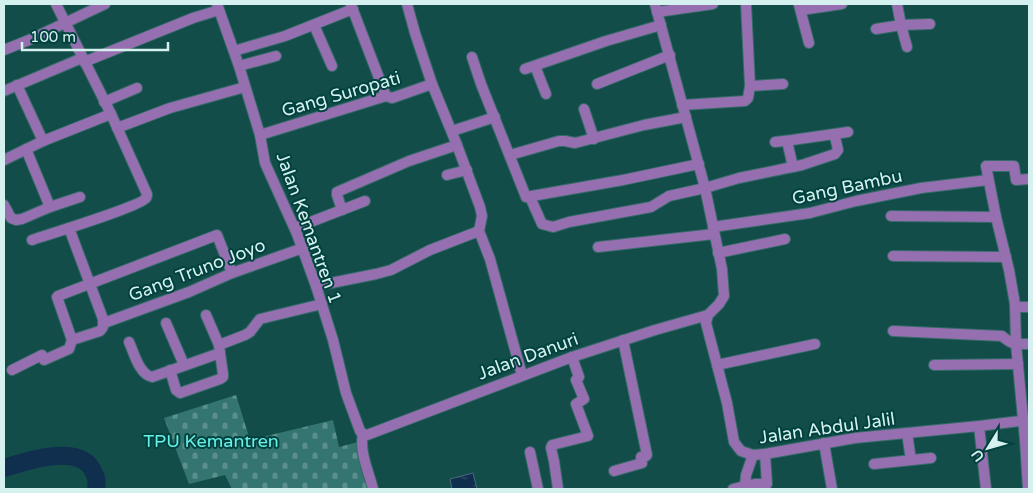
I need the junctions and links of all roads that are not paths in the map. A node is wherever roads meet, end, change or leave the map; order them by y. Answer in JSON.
{"nodes":[{"id":1,"x":56,"y":4,"type":"edge"},
{"id":2,"x":105,"y":4,"type":"edge"},
{"id":3,"x":407,"y":4,"type":"edge"},
{"id":4,"x":713,"y":4,"type":"edge"},
{"id":5,"x":746,"y":4,"type":"edge"},
{"id":6,"x":842,"y":4,"type":"edge"},
{"id":7,"x":897,"y":4,"type":"edge"},
{"id":8,"x":218,"y":7,"type":"edge"},
{"id":9,"x":352,"y":7,"type":"edge"},
{"id":10,"x":800,"y":7,"type":"edge"},
{"id":11,"x":656,"y":8,"type":"edge"},
{"id":12,"x":65,"y":23,"type":"junction"},
{"id":13,"x":930,"y":24,"type":"dead end"},
{"id":14,"x":314,"y":25,"type":"junction"},
{"id":15,"x":661,"y":25,"type":"junction"},
{"id":16,"x":901,"y":26,"type":"junction"},
{"id":17,"x":876,"y":29,"type":"dead end"},
{"id":18,"x":809,"y":43,"type":"dead end"},
{"id":19,"x":907,"y":47,"type":"dead end"},
{"id":20,"x":4,"y":50,"type":"edge"},
{"id":21,"x":234,"y":51,"type":"junction"},
{"id":22,"x":670,"y":55,"type":"junction"},
{"id":23,"x":276,"y":56,"type":"dead end"},
{"id":24,"x":472,"y":57,"type":"dead end"},
{"id":25,"x":83,"y":60,"type":"junction"},
{"id":26,"x":239,"y":66,"type":"junction"},
{"id":27,"x":332,"y":66,"type":"dead end"},
{"id":28,"x":432,"y":84,"type":"junction"},
{"id":29,"x":597,"y":84,"type":"dead end"},
{"id":30,"x":782,"y":84,"type":"dead end"},
{"id":31,"x":17,"y":85,"type":"junction"},
{"id":32,"x":750,"y":86,"type":"junction"},
{"id":33,"x":245,"y":87,"type":"junction"},
{"id":34,"x":137,"y":88,"type":"dead end"},
{"id":35,"x":4,"y":91,"type":"edge"},
{"id":36,"x":546,"y":94,"type":"dead end"},
{"id":37,"x":386,"y":96,"type":"junction"},
{"id":38,"x":104,"y":102,"type":"junction"},
{"id":39,"x":682,"y":105,"type":"junction"},
{"id":40,"x":584,"y":109,"type":"dead end"},
{"id":41,"x":111,"y":114,"type":"junction"},
{"id":42,"x":686,"y":116,"type":"junction"},
{"id":43,"x":495,"y":117,"type":"junction"},
{"id":44,"x":117,"y":128,"type":"junction"},
{"id":45,"x":452,"y":131,"type":"junction"},
{"id":46,"x":848,"y":132,"type":"dead end"},
{"id":47,"x":834,"y":134,"type":"junction"},
{"id":48,"x":260,"y":135,"type":"junction"},
{"id":49,"x":594,"y":139,"type":"junction"},
{"id":50,"x":787,"y":141,"type":"junction"},
{"id":51,"x":43,"y":142,"type":"junction"},
{"id":52,"x":776,"y":142,"type":"dead end"},
{"id":53,"x":457,"y":145,"type":"junction"},
{"id":54,"x":26,"y":149,"type":"junction"},
{"id":55,"x":510,"y":155,"type":"junction"},
{"id":56,"x":4,"y":160,"type":"edge"},
{"id":57,"x":698,"y":164,"type":"junction"},
{"id":58,"x":793,"y":167,"type":"junction"},
{"id":59,"x":467,"y":170,"type":"junction"},
{"id":60,"x":447,"y":175,"type":"dead end"},
{"id":61,"x":1029,"y":179,"type":"edge"},
{"id":62,"x":988,"y":180,"type":"junction"},
{"id":63,"x":705,"y":188,"type":"junction"},
{"id":64,"x":80,"y":197,"type":"dead end"},
{"id":65,"x":530,"y":197,"type":"junction"},
{"id":66,"x":365,"y":201,"type":"dead end"},
{"id":67,"x":4,"y":205,"type":"edge"},
{"id":68,"x":50,"y":207,"type":"junction"},
{"id":69,"x":342,"y":210,"type":"junction"},
{"id":70,"x":890,"y":216,"type":"dead end"},
{"id":71,"x":996,"y":217,"type":"junction"},
{"id":72,"x":69,"y":228,"type":"junction"},
{"id":73,"x":294,"y":228,"type":"junction"},
{"id":74,"x":713,"y":230,"type":"junction"},
{"id":75,"x":479,"y":231,"type":"junction"},
{"id":76,"x":785,"y":239,"type":"dead end"},
{"id":77,"x":32,"y":240,"type":"dead end"},
{"id":78,"x":598,"y":247,"type":"dead end"},
{"id":79,"x":303,"y":248,"type":"junction"},
{"id":80,"x":718,"y":253,"type":"junction"},
{"id":81,"x":893,"y":256,"type":"dead end"},
{"id":82,"x":1006,"y":257,"type":"junction"},
{"id":83,"x":232,"y":273,"type":"junction"},
{"id":84,"x":90,"y":284,"type":"junction"},
{"id":85,"x":316,"y":286,"type":"junction"},
{"id":86,"x":322,"y":304,"type":"junction"},
{"id":87,"x":1015,"y":307,"type":"junction"},
{"id":88,"x":1029,"y":307,"type":"edge"},
{"id":89,"x":206,"y":314,"type":"dead end"},
{"id":90,"x":708,"y":315,"type":"junction"},
{"id":91,"x":104,"y":323,"type":"junction"},
{"id":92,"x":166,"y":323,"type":"dead end"},
{"id":93,"x":893,"y":331,"type":"dead end"},
{"id":94,"x":72,"y":340,"type":"junction"},
{"id":95,"x":623,"y":340,"type":"junction"},
{"id":96,"x":129,"y":342,"type":"dead end"},
{"id":97,"x":815,"y":344,"type":"dead end"},
{"id":98,"x":1016,"y":344,"type":"junction"},
{"id":99,"x":1029,"y":344,"type":"edge"},
{"id":100,"x":219,"y":349,"type":"junction"},
{"id":101,"x":572,"y":357,"type":"junction"},
{"id":102,"x":1018,"y":364,"type":"junction"},
{"id":103,"x":184,"y":365,"type":"junction"},
{"id":104,"x":717,"y":365,"type":"junction"},
{"id":105,"x":934,"y":365,"type":"dead end"},
{"id":106,"x":12,"y":370,"type":"dead end"},
{"id":107,"x":170,"y":370,"type":"junction"},
{"id":108,"x":522,"y":375,"type":"junction"},
{"id":109,"x":1026,"y":420,"type":"edge"},
{"id":110,"x":979,"y":426,"type":"junction"},
{"id":111,"x":907,"y":433,"type":"junction"},
{"id":112,"x":363,"y":434,"type":"junction"},
{"id":113,"x":824,"y":443,"type":"junction"},
{"id":114,"x":530,"y":452,"type":"dead end"},
{"id":115,"x":765,"y":454,"type":"junction"},
{"id":116,"x":753,"y":455,"type":"junction"},
{"id":117,"x":931,"y":458,"type":"dead end"},
{"id":118,"x":910,"y":460,"type":"junction"},
{"id":119,"x":874,"y":464,"type":"dead end"},
{"id":120,"x":614,"y":471,"type":"dead end"},
{"id":121,"x":1028,"y":482,"type":"edge"},
{"id":122,"x":745,"y":486,"type":"junction"},
{"id":123,"x":762,"y":487,"type":"edge"},
{"id":124,"x":373,"y":489,"type":"edge"},
{"id":125,"x":538,"y":489,"type":"edge"},
{"id":126,"x":558,"y":489,"type":"edge"},
{"id":127,"x":733,"y":489,"type":"edge"},
{"id":128,"x":832,"y":489,"type":"edge"},
{"id":129,"x":986,"y":489,"type":"edge"}],
"edges":[{"from":1,"to":12,"type":"street"},
{"from":2,"to":12,"type":"street"},
{"from":3,"to":28,"type":"street"},
{"from":4,"to":11,"type":"street"},
{"from":5,"to":32,"type":"street"},
{"from":6,"to":10,"type":"street"},
{"from":7,"to":16,"type":"street"},
{"from":8,"to":21,"type":"street","name":"Jalan Kemantren 1"},
{"from":8,"to":25,"type":"street"},
{"from":9,"to":14,"type":"street"},
{"from":9,"to":37,"type":"street"},
{"from":10,"to":18,"type":"street"},
{"from":11,"to":15,"type":"street"},
{"from":12,"to":20,"type":"street"},
{"from":12,"to":25,"type":"street"},
{"from":13,"to":16,"type":"street"},
{"from":14,"to":21,"type":"street"},
{"from":14,"to":27,"type":"street"},
{"from":15,"to":22,"type":"street"},
{"from":15,"to":36,"type":"street"},
{"from":16,"to":17,"type":"street"},
{"from":16,"to":19,"type":"street"},
{"from":21,"to":26,"type":"street","name":"Jalan Kemantren 1"},
{"from":22,"to":29,"type":"street"},
{"from":22,"to":39,"type":"street"},
{"from":23,"to":26,"type":"street"},
{"from":24,"to":43,"type":"street"},
{"from":25,"to":31,"type":"street"},
{"from":25,"to":38,"type":"street"},
{"from":26,"to":33,"type":"street","name":"Jalan Kemantren 1"},
{"from":28,"to":37,"type":"street","name":"Gang Suropati"},
{"from":28,"to":45,"type":"street"},
{"from":30,"to":32,"type":"street"},
{"from":31,"to":35,"type":"street"},
{"from":31,"to":51,"type":"street"},
{"from":32,"to":39,"type":"street"},
{"from":33,"to":44,"type":"street"},
{"from":33,"to":48,"type":"street","name":"Jalan Kemantren 1"},
{"from":34,"to":38,"type":"street"},
{"from":37,"to":48,"type":"street","name":"Gang Suropati"},
{"from":38,"to":41,"type":"street"},
{"from":39,"to":42,"type":"street"},
{"from":40,"to":49,"type":"street"},
{"from":41,"to":44,"type":"street"},
{"from":41,"to":51,"type":"street"},
{"from":42,"to":49,"type":"street"},
{"from":42,"to":57,"type":"street"},
{"from":43,"to":45,"type":"street"},
{"from":43,"to":55,"type":"street"},
{"from":44,"to":72,"type":"street"},
{"from":45,"to":53,"type":"street"},
{"from":46,"to":47,"type":"street"},
{"from":47,"to":50,"type":"street"},
{"from":47,"to":58,"type":"street"},
{"from":48,"to":73,"type":"street","name":"Jalan Kemantren 1"},
{"from":49,"to":55,"type":"street"},
{"from":50,"to":52,"type":"street"},
{"from":50,"to":58,"type":"street"},
{"from":51,"to":54,"type":"street"},
{"from":53,"to":59,"type":"street"},
{"from":53,"to":69,"type":"street"},
{"from":54,"to":56,"type":"street"},
{"from":54,"to":68,"type":"street"},
{"from":55,"to":65,"type":"street"},
{"from":57,"to":63,"type":"street"},
{"from":57,"to":65,"type":"street"},
{"from":58,"to":63,"type":"street"},
{"from":59,"to":60,"type":"street"},
{"from":59,"to":75,"type":"street"},
{"from":61,"to":62,"type":"street"},
{"from":62,"to":71,"type":"street"},
{"from":62,"to":74,"type":"street","name":"Gang Bambu"},
{"from":63,"to":65,"type":"street"},
{"from":63,"to":74,"type":"street"},
{"from":64,"to":68,"type":"street"},
{"from":66,"to":69,"type":"street"},
{"from":67,"to":68,"type":"street"},
{"from":69,"to":73,"type":"street"},
{"from":70,"to":71,"type":"street"},
{"from":71,"to":82,"type":"street"},
{"from":72,"to":77,"type":"street"},
{"from":72,"to":84,"type":"street"},
{"from":73,"to":79,"type":"street","name":"Jalan Kemantren 1"},
{"from":74,"to":78,"type":"street","name":"Gang Bambu"},
{"from":74,"to":80,"type":"street"},
{"from":75,"to":85,"type":"street"},
{"from":75,"to":108,"type":"street"},
{"from":76,"to":80,"type":"street"},
{"from":79,"to":83,"type":"street","name":"Gang Truno Joyo"},
{"from":79,"to":85,"type":"street","name":"Jalan Kemantren 1"},
{"from":80,"to":90,"type":"street"},
{"from":81,"to":82,"type":"street"},
{"from":82,"to":87,"type":"street"},
{"from":83,"to":84,"type":"street"},
{"from":83,"to":91,"type":"street","name":"Gang Truno Joyo"},
{"from":84,"to":91,"type":"street"},
{"from":84,"to":94,"type":"street"},
{"from":85,"to":86,"type":"street","name":"Jalan Kemantren 1"},
{"from":86,"to":100,"type":"street"},
{"from":86,"to":112,"type":"street","name":"Jalan Kemantren 1"},
{"from":87,"to":88,"type":"street"},
{"from":87,"to":98,"type":"street"},
{"from":89,"to":100,"type":"street"},
{"from":90,"to":95,"type":"street","name":"Jalan Danuri"},
{"from":90,"to":104,"type":"street","name":"Jalan Abdul Jalil"},
{"from":91,"to":94,"type":"street","name":"Gang Truno Joyo"},
{"from":92,"to":103,"type":"street"},
{"from":93,"to":98,"type":"street"},
{"from":94,"to":106,"type":"street"},
{"from":95,"to":101,"type":"street","name":"Jalan Danuri"},
{"from":95,"to":120,"type":"street"},
{"from":96,"to":107,"type":"street"},
{"from":97,"to":104,"type":"street"},
{"from":98,"to":99,"type":"street"},
{"from":98,"to":102,"type":"street"},
{"from":100,"to":103,"type":"street"},
{"from":100,"to":107,"type":"street"},
{"from":101,"to":108,"type":"street","name":"Jalan Danuri"},
{"from":101,"to":126,"type":"street"},
{"from":102,"to":105,"type":"street"},
{"from":102,"to":109,"type":"street"},
{"from":103,"to":107,"type":"street"},
{"from":104,"to":116,"type":"street","name":"Jalan Abdul Jalil"},
{"from":108,"to":112,"type":"street","name":"Jalan Danuri"},
{"from":109,"to":110,"type":"street","name":"Jalan Abdul Jalil"},
{"from":109,"to":121,"type":"street"},
{"from":110,"to":111,"type":"street","name":"Jalan Abdul Jalil"},
{"from":110,"to":129,"type":"street"},
{"from":111,"to":113,"type":"street","name":"Jalan Abdul Jalil"},
{"from":111,"to":118,"type":"street"},
{"from":112,"to":124,"type":"street","name":"Jalan Kemantren 1"},
{"from":113,"to":115,"type":"street","name":"Jalan Abdul Jalil"},
{"from":113,"to":128,"type":"street"},
{"from":114,"to":125,"type":"street"},
{"from":115,"to":116,"type":"street","name":"Jalan Abdul Jalil"},
{"from":115,"to":123,"type":"street"},
{"from":116,"to":122,"type":"street"},
{"from":117,"to":118,"type":"street"},
{"from":118,"to":119,"type":"street"},
{"from":122,"to":123,"type":"street"},
{"from":122,"to":127,"type":"street"}]}
